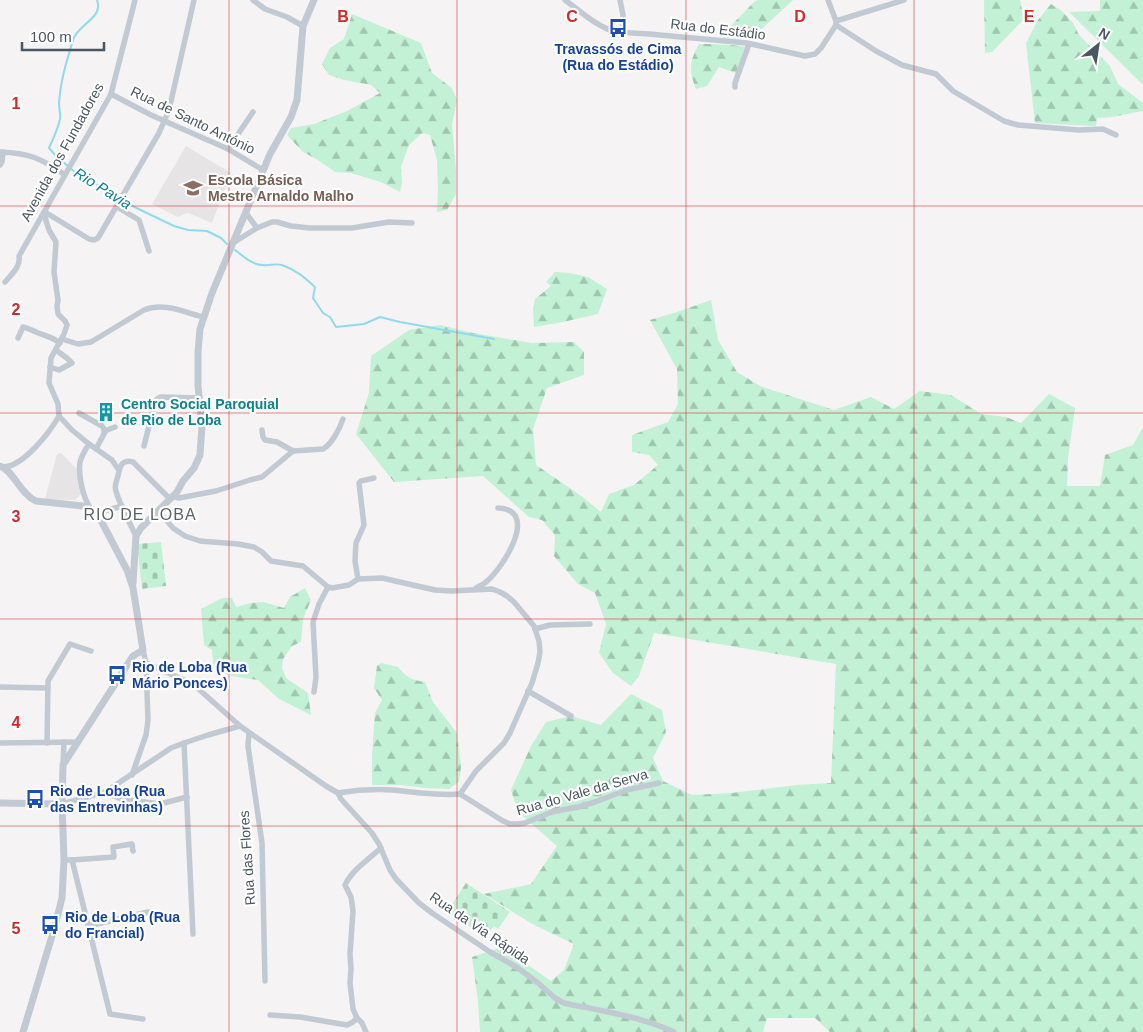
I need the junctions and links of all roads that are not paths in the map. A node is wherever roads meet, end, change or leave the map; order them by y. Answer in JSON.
{"nodes":[{"id":1,"x":135,"y":0,"type":"edge"},
{"id":2,"x":194,"y":0,"type":"edge"},
{"id":3,"x":253,"y":0,"type":"edge"},
{"id":4,"x":314,"y":0,"type":"edge"},
{"id":5,"x":565,"y":0,"type":"edge"},
{"id":6,"x":620,"y":0,"type":"edge"},
{"id":7,"x":828,"y":0,"type":"edge"},
{"id":8,"x":904,"y":0,"type":"edge"},
{"id":9,"x":836,"y":23,"type":"junction"},
{"id":10,"x":304,"y":26,"type":"junction"},
{"id":11,"x":623,"y":33,"type":"junction"},
{"id":12,"x":749,"y":44,"type":"junction"},
{"id":13,"x":735,"y":87,"type":"dead end"},
{"id":14,"x":111,"y":94,"type":"junction"},
{"id":15,"x":253,"y":112,"type":"dead end"},
{"id":16,"x":165,"y":121,"type":"junction"},
{"id":17,"x":1116,"y":135,"type":"dead end"},
{"id":18,"x":228,"y":149,"type":"junction"},
{"id":19,"x":2,"y":152,"type":"edge"},
{"id":20,"x":0,"y":165,"type":"edge"},
{"id":21,"x":263,"y":170,"type":"junction"},
{"id":22,"x":66,"y":172,"type":"junction"},
{"id":23,"x":117,"y":207,"type":"junction"},
{"id":24,"x":44,"y":212,"type":"junction"},
{"id":25,"x":246,"y":212,"type":"junction"},
{"id":26,"x":412,"y":223,"type":"dead end"},
{"id":27,"x":257,"y":228,"type":"junction"},
{"id":28,"x":233,"y":243,"type":"junction"},
{"id":29,"x":149,"y":251,"type":"dead end"},
{"id":30,"x":5,"y":282,"type":"dead end"},
{"id":31,"x":203,"y":317,"type":"junction"},
{"id":32,"x":18,"y":338,"type":"dead end"},
{"id":33,"x":61,"y":341,"type":"junction"},
{"id":34,"x":56,"y":350,"type":"junction"},
{"id":35,"x":50,"y":366,"type":"junction"},
{"id":36,"x":198,"y":398,"type":"junction"},
{"id":37,"x":79,"y":413,"type":"dead end"},
{"id":38,"x":59,"y":416,"type":"junction"},
{"id":39,"x":343,"y":419,"type":"dead end"},
{"id":40,"x":115,"y":427,"type":"dead end"},
{"id":41,"x":262,"y":430,"type":"dead end"},
{"id":42,"x":104,"y":433,"type":"junction"},
{"id":43,"x":89,"y":444,"type":"junction"},
{"id":44,"x":144,"y":446,"type":"dead end"},
{"id":45,"x":96,"y":449,"type":"junction"},
{"id":46,"x":293,"y":451,"type":"junction"},
{"id":47,"x":2,"y":466,"type":"edge"},
{"id":48,"x":118,"y":469,"type":"junction"},
{"id":49,"x":374,"y":478,"type":"dead end"},
{"id":50,"x":171,"y":498,"type":"junction"},
{"id":51,"x":122,"y":506,"type":"junction"},
{"id":52,"x":498,"y":508,"type":"dead end"},
{"id":53,"x":94,"y":511,"type":"junction"},
{"id":54,"x":158,"y":511,"type":"junction"},
{"id":55,"x":136,"y":536,"type":"junction"},
{"id":56,"x":130,"y":570,"type":"junction"},
{"id":57,"x":358,"y":579,"type":"junction"},
{"id":58,"x":328,"y":587,"type":"junction"},
{"id":59,"x":474,"y":589,"type":"junction"},
{"id":60,"x":590,"y":624,"type":"dead end"},
{"id":61,"x":535,"y":629,"type":"junction"},
{"id":62,"x":143,"y":650,"type":"junction"},
{"id":63,"x":91,"y":652,"type":"dead end"},
{"id":64,"x":146,"y":663,"type":"junction"},
{"id":65,"x":0,"y":687,"type":"edge"},
{"id":66,"x":48,"y":688,"type":"junction"},
{"id":67,"x":528,"y":691,"type":"junction"},
{"id":68,"x":314,"y":692,"type":"dead end"},
{"id":69,"x":571,"y":716,"type":"dead end"},
{"id":70,"x":240,"y":726,"type":"junction"},
{"id":71,"x":249,"y":733,"type":"junction"},
{"id":72,"x":64,"y":742,"type":"junction"},
{"id":73,"x":78,"y":742,"type":"junction"},
{"id":74,"x":0,"y":743,"type":"edge"},
{"id":75,"x":47,"y":743,"type":"junction"},
{"id":76,"x":184,"y":743,"type":"junction"},
{"id":77,"x":63,"y":765,"type":"junction"},
{"id":78,"x":132,"y":775,"type":"junction"},
{"id":79,"x":659,"y":783,"type":"dead end"},
{"id":80,"x":105,"y":792,"type":"junction"},
{"id":81,"x":338,"y":793,"type":"junction"},
{"id":82,"x":460,"y":794,"type":"junction"},
{"id":83,"x":187,"y":796,"type":"junction"},
{"id":84,"x":0,"y":803,"type":"edge"},
{"id":85,"x":62,"y":804,"type":"junction"},
{"id":86,"x":381,"y":848,"type":"junction"},
{"id":87,"x":133,"y":851,"type":"dead end"},
{"id":88,"x":68,"y":860,"type":"junction"},
{"id":89,"x":148,"y":912,"type":"dead end"},
{"id":90,"x":88,"y":926,"type":"junction"},
{"id":91,"x":193,"y":934,"type":"dead end"},
{"id":92,"x":265,"y":981,"type":"dead end"},
{"id":93,"x":270,"y":1015,"type":"dead end"},
{"id":94,"x":357,"y":1018,"type":"junction"},
{"id":95,"x":144,"y":1019,"type":"dead end"},
{"id":96,"x":24,"y":1032,"type":"edge"},
{"id":97,"x":366,"y":1032,"type":"edge"},
{"id":98,"x":674,"y":1032,"type":"edge"}],
"edges":[{"from":1,"to":14,"type":"street","name":"Avenida dos Fundadores"},
{"from":2,"to":16,"type":"street"},
{"from":3,"to":10,"type":"street"},
{"from":4,"to":10,"type":"street"},
{"from":5,"to":11,"type":"street","name":"Rua do Estádio"},
{"from":6,"to":11,"type":"street"},
{"from":7,"to":9,"type":"street"},
{"from":8,"to":9,"type":"street"},
{"from":9,"to":12,"type":"street","name":"Rua do Estádio"},
{"from":9,"to":17,"type":"street"},
{"from":10,"to":21,"type":"street"},
{"from":11,"to":12,"type":"street","name":"Rua do Estádio"},
{"from":12,"to":13,"type":"street"},
{"from":14,"to":16,"type":"street","name":"Rua de Santo António"},
{"from":14,"to":22,"type":"street","name":"Avenida dos Fundadores"},
{"from":15,"to":18,"type":"street"},
{"from":16,"to":18,"type":"street","name":"Rua de Santo António"},
{"from":16,"to":23,"type":"street"},
{"from":18,"to":21,"type":"street","name":"Rua de Santo António"},
{"from":19,"to":20,"type":"street"},
{"from":19,"to":22,"type":"street"},
{"from":21,"to":25,"type":"street"},
{"from":22,"to":24,"type":"street","name":"Avenida dos Fundadores"},
{"from":23,"to":24,"type":"street"},
{"from":23,"to":29,"type":"street"},
{"from":24,"to":30,"type":"street","name":"Avenida dos Fundadores"},
{"from":24,"to":33,"type":"street"},
{"from":25,"to":27,"type":"street"},
{"from":25,"to":28,"type":"street"},
{"from":26,"to":27,"type":"street"},
{"from":27,"to":28,"type":"street"},
{"from":28,"to":31,"type":"street"},
{"from":31,"to":33,"type":"street"},
{"from":31,"to":36,"type":"street"},
{"from":32,"to":33,"type":"street"},
{"from":33,"to":34,"type":"street"},
{"from":34,"to":35,"type":"street"},
{"from":34,"to":35,"type":"street"},
{"from":35,"to":38,"type":"street"},
{"from":36,"to":44,"type":"street"},
{"from":36,"to":50,"type":"street"},
{"from":37,"to":42,"type":"street"},
{"from":38,"to":43,"type":"street"},
{"from":38,"to":47,"type":"street"},
{"from":39,"to":46,"type":"street"},
{"from":40,"to":42,"type":"street"},
{"from":41,"to":46,"type":"street"},
{"from":42,"to":45,"type":"street"},
{"from":43,"to":45,"type":"street"},
{"from":43,"to":53,"type":"street"},
{"from":45,"to":48,"type":"street"},
{"from":46,"to":50,"type":"street"},
{"from":47,"to":53,"type":"street"},
{"from":48,"to":50,"type":"street"},
{"from":48,"to":51,"type":"street"},
{"from":49,"to":57,"type":"street"},
{"from":50,"to":54,"type":"street"},
{"from":51,"to":53,"type":"street"},
{"from":51,"to":55,"type":"street"},
{"from":52,"to":59,"type":"street"},
{"from":53,"to":56,"type":"street"},
{"from":54,"to":55,"type":"street"},
{"from":54,"to":58,"type":"street"},
{"from":55,"to":56,"type":"street"},
{"from":56,"to":62,"type":"street"},
{"from":57,"to":58,"type":"street"},
{"from":57,"to":59,"type":"street"},
{"from":58,"to":68,"type":"street"},
{"from":59,"to":61,"type":"street"},
{"from":60,"to":61,"type":"street"},
{"from":61,"to":67,"type":"street"},
{"from":62,"to":64,"type":"street"},
{"from":62,"to":73,"type":"street"},
{"from":63,"to":66,"type":"street"},
{"from":64,"to":70,"type":"street","name":"Rua da Via Rápida"},
{"from":64,"to":78,"type":"street"},
{"from":65,"to":66,"type":"street"},
{"from":66,"to":75,"type":"street"},
{"from":67,"to":69,"type":"street"},
{"from":67,"to":82,"type":"street"},
{"from":70,"to":71,"type":"street","name":"Rua da Via Rápida"},
{"from":70,"to":76,"type":"street"},
{"from":71,"to":81,"type":"street","name":"Rua da Via Rápida"},
{"from":71,"to":92,"type":"street","name":"Rua das Flores"},
{"from":72,"to":73,"type":"street"},
{"from":72,"to":75,"type":"street"},
{"from":72,"to":77,"type":"street"},
{"from":73,"to":77,"type":"street"},
{"from":74,"to":75,"type":"street"},
{"from":76,"to":78,"type":"street"},
{"from":76,"to":83,"type":"street"},
{"from":77,"to":85,"type":"street"},
{"from":78,"to":80,"type":"street"},
{"from":79,"to":82,"type":"street","name":"Rua do Vale da Serva"},
{"from":80,"to":83,"type":"street"},
{"from":80,"to":85,"type":"street"},
{"from":81,"to":82,"type":"street"},
{"from":81,"to":86,"type":"street","name":"Rua da Via Rápida"},
{"from":83,"to":91,"type":"street"},
{"from":84,"to":85,"type":"street"},
{"from":85,"to":88,"type":"street"},
{"from":86,"to":94,"type":"street"},
{"from":86,"to":98,"type":"street","name":"Rua da Via Rápida"},
{"from":87,"to":88,"type":"street"},
{"from":88,"to":90,"type":"street"},
{"from":88,"to":96,"type":"street"},
{"from":89,"to":90,"type":"street"},
{"from":90,"to":95,"type":"street"},
{"from":93,"to":94,"type":"street"},
{"from":94,"to":97,"type":"street"}]}
